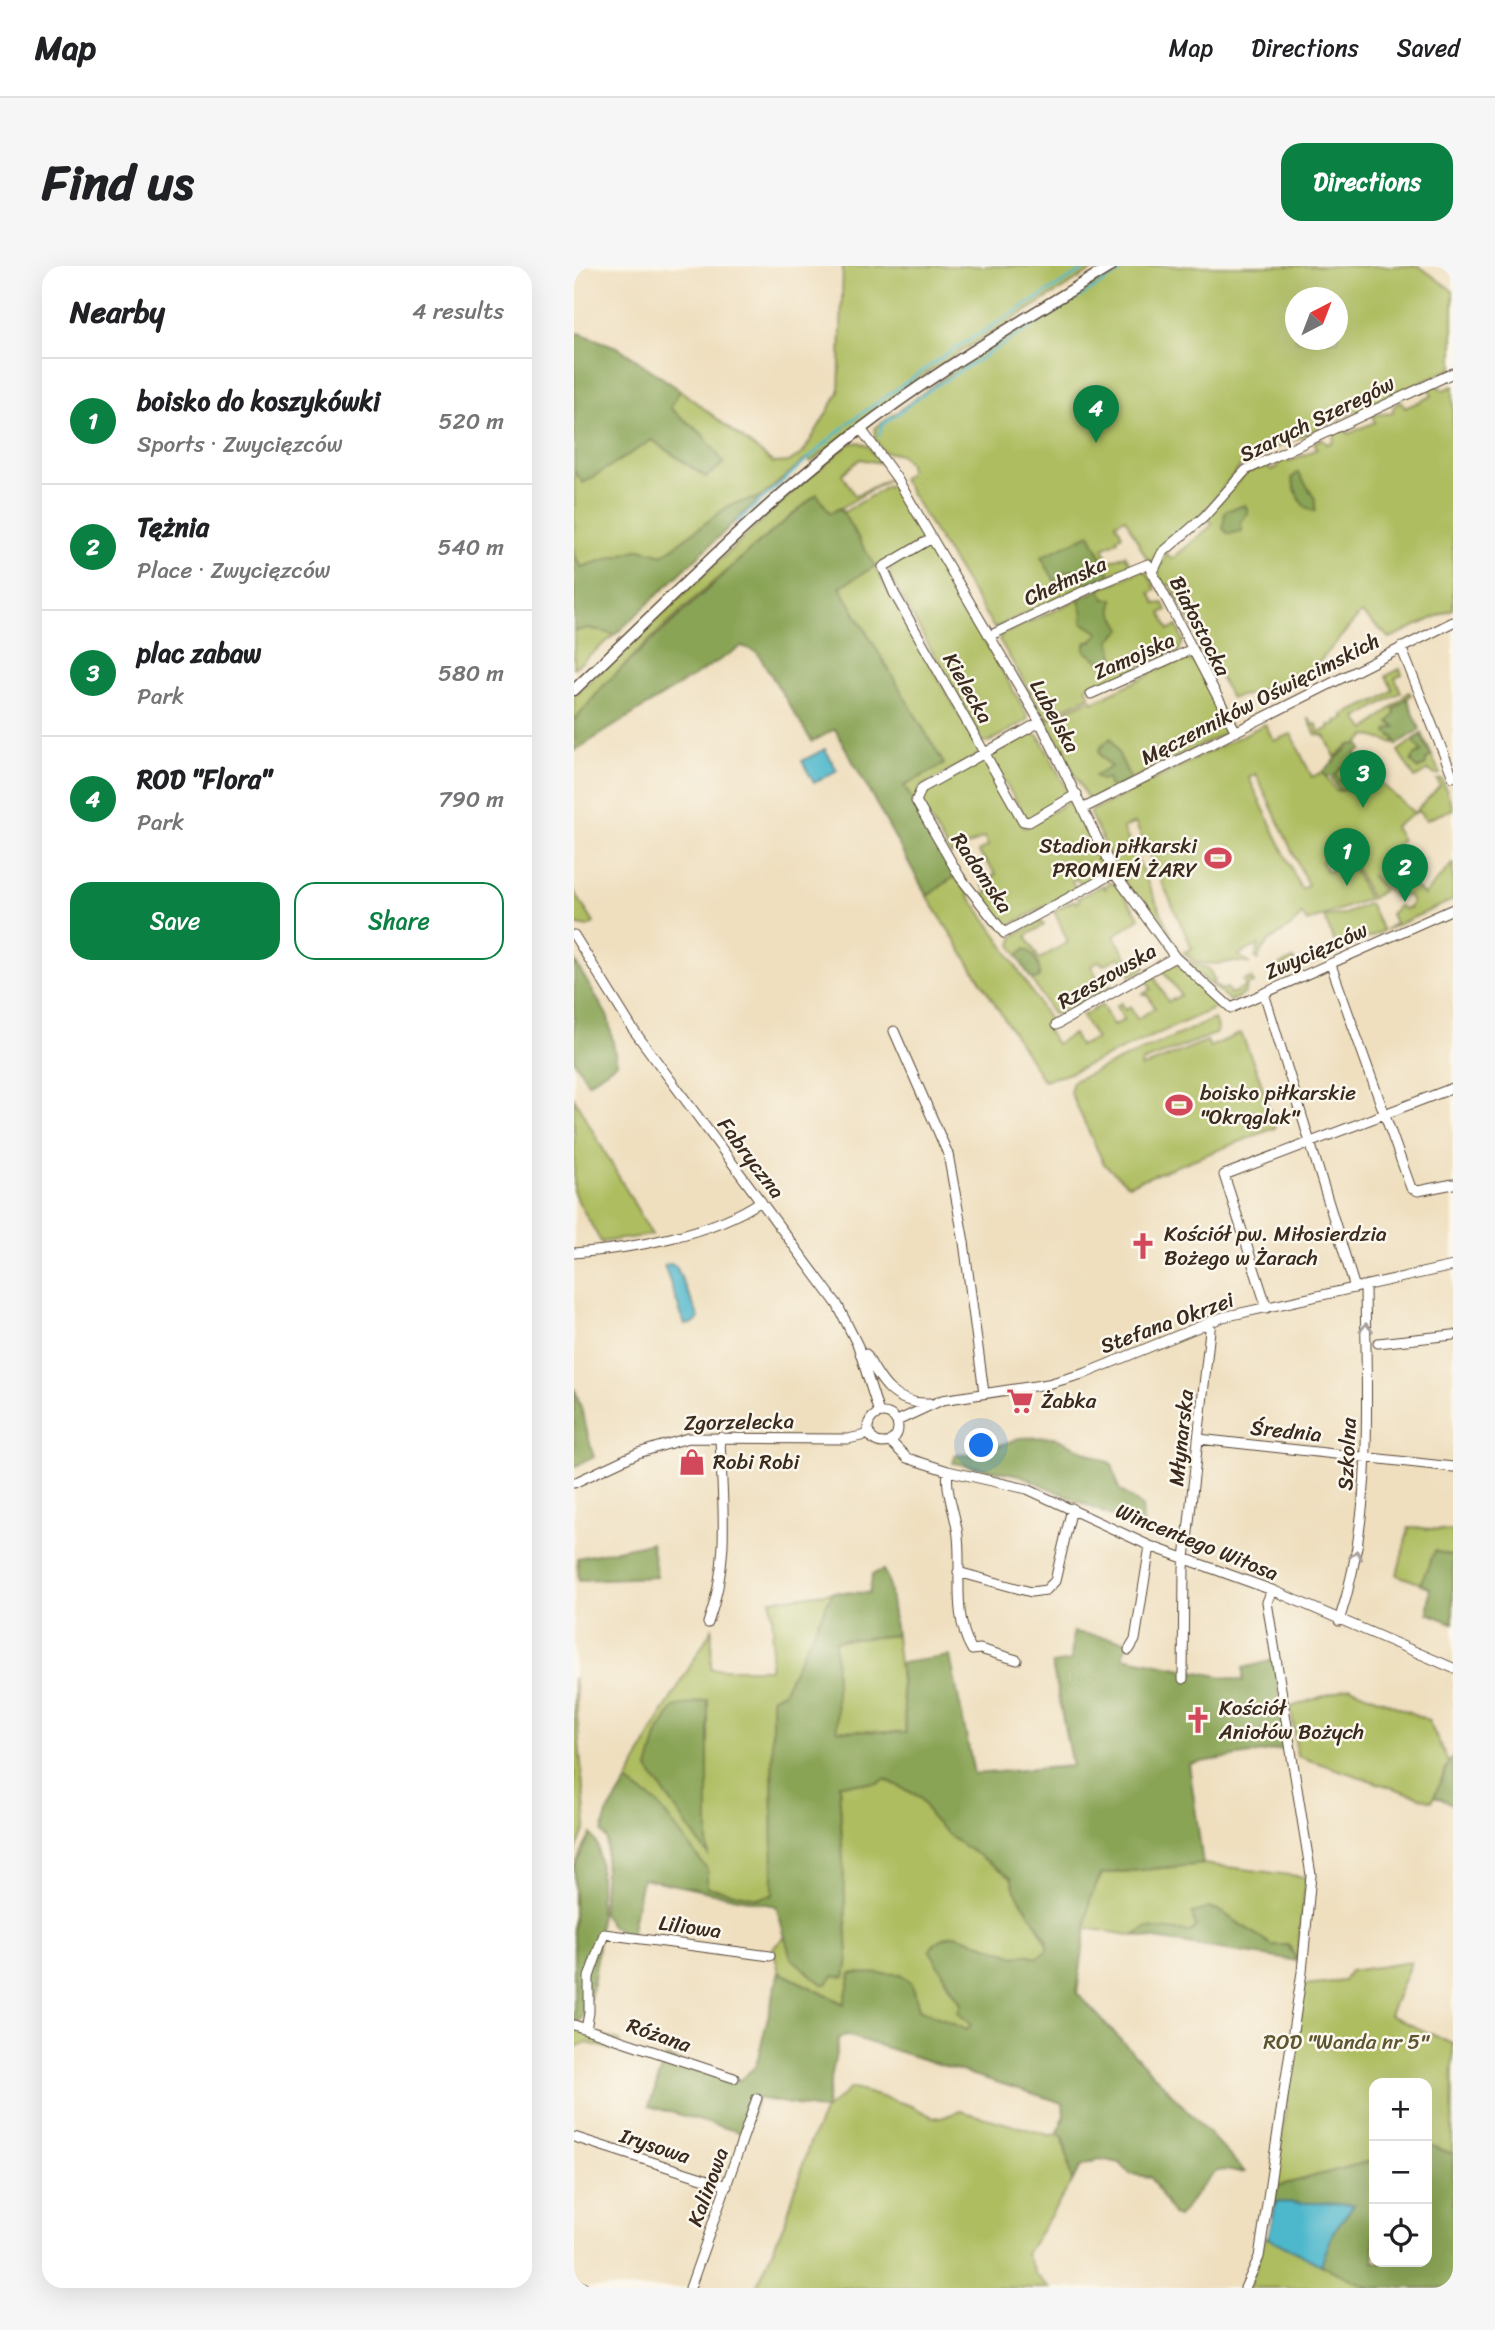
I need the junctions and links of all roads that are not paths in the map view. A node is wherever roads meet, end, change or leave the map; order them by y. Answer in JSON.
{"nodes":[{"id":1,"x":1111,"y":266,"type":"edge"},
{"id":2,"x":1453,"y":373,"type":"edge"},
{"id":3,"x":861,"y":429,"type":"junction"},
{"id":4,"x":933,"y":538,"type":"junction"},
{"id":5,"x":1153,"y":572,"type":"junction"},
{"id":6,"x":1453,"y":622,"type":"edge"},
{"id":7,"x":989,"y":636,"type":"junction"},
{"id":8,"x":1401,"y":647,"type":"junction"},
{"id":9,"x":1192,"y":649,"type":"junction"},
{"id":10,"x":574,"y":690,"type":"edge"},
{"id":11,"x":1091,"y":694,"type":"dead end"},
{"id":12,"x":1040,"y":722,"type":"junction"},
{"id":13,"x":1236,"y":732,"type":"junction"},
{"id":14,"x":985,"y":753,"type":"junction"},
{"id":15,"x":1452,"y":772,"type":"edge"},
{"id":16,"x":1077,"y":794,"type":"junction"},
{"id":17,"x":1084,"y":808,"type":"junction"},
{"id":18,"x":1114,"y":873,"type":"junction"},
{"id":19,"x":1453,"y":909,"type":"edge"},
{"id":20,"x":574,"y":935,"type":"edge"},
{"id":21,"x":1175,"y":957,"type":"junction"},
{"id":22,"x":1331,"y":965,"type":"junction"},
{"id":23,"x":1264,"y":993,"type":"junction"},
{"id":24,"x":1231,"y":1008,"type":"joint"},
{"id":25,"x":1056,"y":1025,"type":"dead end"},
{"id":26,"x":894,"y":1031,"type":"dead end"},
{"id":27,"x":1453,"y":1088,"type":"edge"},
{"id":28,"x":1384,"y":1114,"type":"junction"},
{"id":29,"x":1309,"y":1140,"type":"junction"},
{"id":30,"x":1453,"y":1184,"type":"edge"},
{"id":31,"x":761,"y":1201,"type":"junction"},
{"id":32,"x":574,"y":1253,"type":"edge"},
{"id":33,"x":1453,"y":1266,"type":"edge"},
{"id":34,"x":1360,"y":1287,"type":"junction"},
{"id":35,"x":1268,"y":1308,"type":"junction"},
{"id":36,"x":1211,"y":1321,"type":"junction"},
{"id":37,"x":1453,"y":1335,"type":"edge"},
{"id":38,"x":856,"y":1343,"type":"junction"},
{"id":39,"x":1378,"y":1343,"type":"dead end"},
{"id":40,"x":984,"y":1392,"type":"junction"},
{"id":41,"x":935,"y":1403,"type":"junction"},
{"id":42,"x":879,"y":1413,"type":"junction"},
{"id":43,"x":897,"y":1421,"type":"junction"},
{"id":44,"x":870,"y":1434,"type":"junction"},
{"id":45,"x":720,"y":1437,"type":"junction"},
{"id":46,"x":1199,"y":1439,"type":"junction"},
{"id":47,"x":890,"y":1441,"type":"junction"},
{"id":48,"x":1367,"y":1458,"type":"junction"},
{"id":49,"x":1453,"y":1467,"type":"edge"},
{"id":50,"x":947,"y":1471,"type":"junction"},
{"id":51,"x":574,"y":1483,"type":"edge"},
{"id":52,"x":1072,"y":1508,"type":"junction"},
{"id":53,"x":1150,"y":1546,"type":"junction"},
{"id":54,"x":1185,"y":1558,"type":"junction"},
{"id":55,"x":958,"y":1572,"type":"junction"},
{"id":56,"x":1272,"y":1590,"type":"junction"},
{"id":57,"x":1339,"y":1620,"type":"junction"},
{"id":58,"x":708,"y":1623,"type":"dead end"},
{"id":59,"x":1129,"y":1650,"type":"dead end"},
{"id":60,"x":1017,"y":1660,"type":"dead end"},
{"id":61,"x":1453,"y":1668,"type":"edge"},
{"id":62,"x":1183,"y":1679,"type":"dead end"},
{"id":63,"x":770,"y":1956,"type":"dead end"},
{"id":64,"x":577,"y":2027,"type":"edge"},
{"id":65,"x":734,"y":2078,"type":"dead end"},
{"id":66,"x":757,"y":2098,"type":"dead end"},
{"id":67,"x":574,"y":2137,"type":"edge"},
{"id":68,"x":727,"y":2186,"type":"junction"},
{"id":69,"x":574,"y":2283,"type":"edge"},
{"id":70,"x":584,"y":2288,"type":"edge"},
{"id":71,"x":690,"y":2288,"type":"edge"},
{"id":72,"x":1245,"y":2288,"type":"edge"}],
"edges":[{"from":1,"to":3,"type":"main road"},
{"from":2,"to":5,"type":"street","name":"Szarych Szeregów"},
{"from":3,"to":4,"type":"street","name":"Lubelska"},
{"from":3,"to":10,"type":"main road"},
{"from":4,"to":7,"type":"street","name":"Lubelska"},
{"from":4,"to":14,"type":"street","name":"Kielecka"},
{"from":5,"to":7,"type":"street","name":"Chełmska"},
{"from":5,"to":9,"type":"street","name":"Białostocka"},
{"from":6,"to":8,"type":"street","name":"Męczenników Oświęcimskich"},
{"from":7,"to":12,"type":"street","name":"Lubelska"},
{"from":8,"to":13,"type":"street","name":"Męczenników Oświęcimskich"},
{"from":8,"to":15,"type":"street"},
{"from":9,"to":11,"type":"street","name":"Zamojska"},
{"from":9,"to":13,"type":"street","name":"Białostocka"},
{"from":12,"to":14,"type":"street"},
{"from":12,"to":16,"type":"street","name":"Lubelska"},
{"from":13,"to":17,"type":"street","name":"Męczenników Oświęcimskich"},
{"from":14,"to":16,"type":"street","name":"Kielecka"},
{"from":14,"to":18,"type":"street","name":"Radomska"},
{"from":16,"to":17,"type":"street","name":"Lubelska"},
{"from":17,"to":18,"type":"street","name":"Lubelska"},
{"from":18,"to":21,"type":"street","name":"Lubelska"},
{"from":19,"to":22,"type":"street","name":"Zwycięzców"},
{"from":20,"to":31,"type":"street","name":"Fabryczna"},
{"from":21,"to":24,"type":"street","name":"Lubelska"},
{"from":21,"to":25,"type":"street","name":"Rzeszowska"},
{"from":22,"to":23,"type":"street","name":"Zwycięzców"},
{"from":22,"to":28,"type":"street"},
{"from":23,"to":24,"type":"street","name":"Zwycięzców"},
{"from":23,"to":29,"type":"street"},
{"from":26,"to":40,"type":"street"},
{"from":27,"to":28,"type":"street"},
{"from":28,"to":29,"type":"street"},
{"from":28,"to":30,"type":"street"},
{"from":29,"to":34,"type":"street"},
{"from":29,"to":35,"type":"street"},
{"from":31,"to":32,"type":"street"},
{"from":31,"to":38,"type":"street","name":"Fabryczna"},
{"from":33,"to":34,"type":"street","name":"Stefana Okrzei"},
{"from":34,"to":35,"type":"street","name":"Stefana Okrzei"},
{"from":48,"to":34,"type":"street","name":"Szkolna","one_way":true},
{"from":35,"to":36,"type":"street","name":"Stefana Okrzei"},
{"from":36,"to":40,"type":"street","name":"Stefana Okrzei"},
{"from":36,"to":46,"type":"street","name":"Młynarska"},
{"from":37,"to":39,"type":"street"},
{"from":38,"to":41,"type":"street"},
{"from":38,"to":42,"type":"street","name":"Fabryczna"},
{"from":40,"to":41,"type":"street","name":"Stefana Okrzei"},
{"from":41,"to":43,"type":"street","name":"Stefana Okrzei"},
{"from":42,"to":43,"type":"street"},
{"from":42,"to":44,"type":"street"},
{"from":43,"to":47,"type":"street"},
{"from":44,"to":45,"type":"street","name":"Zgorzelecka"},
{"from":44,"to":47,"type":"street"},
{"from":45,"to":51,"type":"street","name":"Zgorzelecka"},
{"from":45,"to":58,"type":"street"},
{"from":46,"to":48,"type":"street","name":"Średnia"},
{"from":46,"to":54,"type":"street","name":"Młynarska"},
{"from":47,"to":50,"type":"street","name":"Wincentego Witosa"},
{"from":48,"to":49,"type":"street","name":"Średnia"},
{"from":57,"to":48,"type":"street","name":"Szkolna","one_way":true},
{"from":50,"to":52,"type":"street","name":"Wincentego Witosa"},
{"from":50,"to":55,"type":"street"},
{"from":52,"to":53,"type":"street","name":"Wincentego Witosa"},
{"from":52,"to":55,"type":"street"},
{"from":53,"to":54,"type":"street","name":"Wincentego Witosa"},
{"from":53,"to":59,"type":"street"},
{"from":54,"to":56,"type":"street","name":"Wincentego Witosa"},
{"from":54,"to":62,"type":"street","name":"Młynarska"},
{"from":55,"to":60,"type":"street"},
{"from":56,"to":57,"type":"street","name":"Wincentego Witosa"},
{"from":56,"to":72,"type":"street"},
{"from":57,"to":61,"type":"street","name":"Wincentego Witosa"},
{"from":63,"to":64,"type":"street","name":"Liliowa"},
{"from":64,"to":65,"type":"street","name":"Różana"},
{"from":66,"to":68,"type":"street","name":"Kalinowa"},
{"from":67,"to":68,"type":"street","name":"Irysowa"},
{"from":68,"to":71,"type":"street","name":"Kalinowa"},
{"from":69,"to":70,"type":"street"}]}
